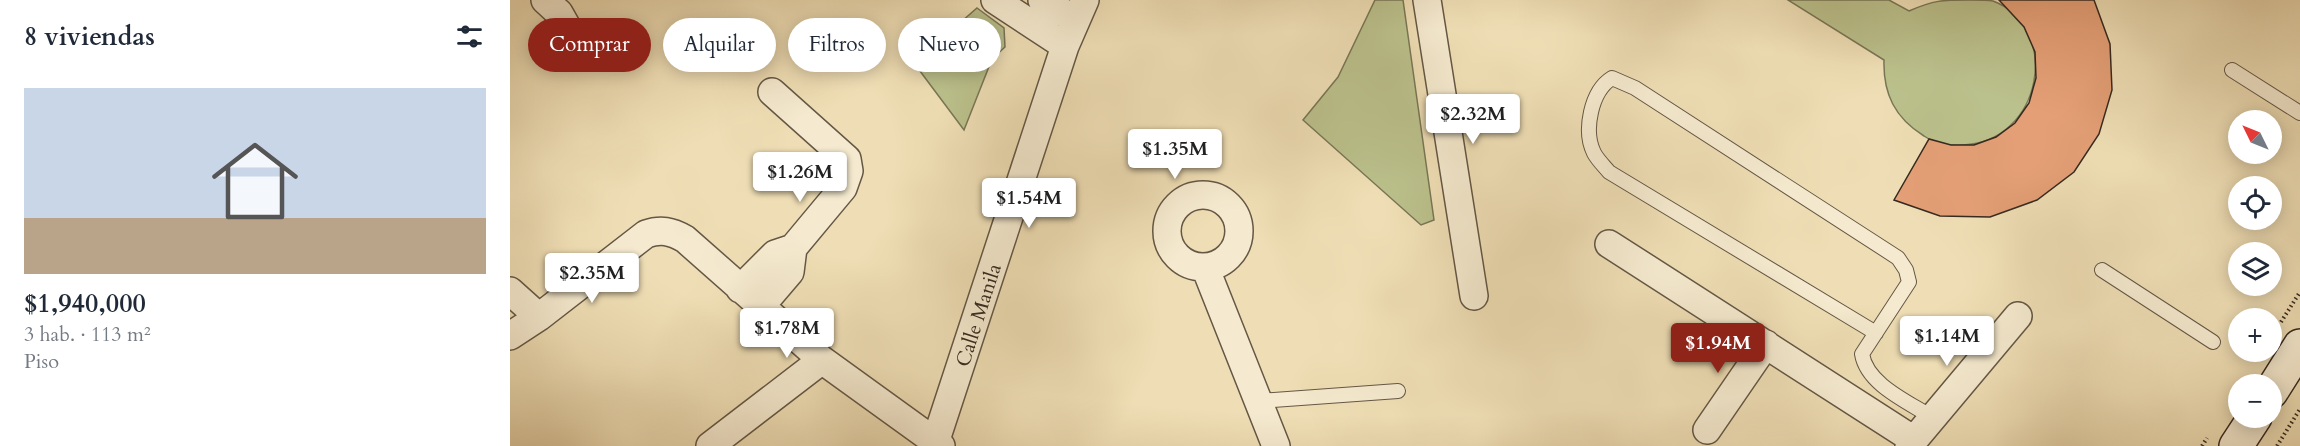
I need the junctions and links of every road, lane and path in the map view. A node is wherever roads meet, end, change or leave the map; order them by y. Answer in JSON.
{"nodes":[{"id":1,"x":545,"y":0,"type":"edge"},
{"id":2,"x":995,"y":0,"type":"edge"},
{"id":3,"x":1042,"y":0,"type":"edge"},
{"id":4,"x":1427,"y":0,"type":"edge"},
{"id":5,"x":1080,"y":10,"type":"edge"},
{"id":6,"x":562,"y":18,"type":"edge"},
{"id":7,"x":1065,"y":46,"type":"junction"},
{"id":8,"x":2232,"y":70,"type":"dead end"},
{"id":9,"x":772,"y":92,"type":"dead end"},
{"id":10,"x":2300,"y":113,"type":"edge"},
{"id":11,"x":1609,"y":244,"type":"dead end"},
{"id":12,"x":793,"y":248,"type":"junction"},
{"id":13,"x":1205,"y":267,"type":"dead end"},
{"id":14,"x":2102,"y":270,"type":"dead end"},
{"id":15,"x":740,"y":289,"type":"junction"},
{"id":16,"x":510,"y":291,"type":"edge"},
{"id":17,"x":2300,"y":292,"type":"edge"},
{"id":18,"x":1474,"y":296,"type":"dead end"},
{"id":19,"x":761,"y":306,"type":"junction"},
{"id":20,"x":2018,"y":316,"type":"dead end"},
{"id":21,"x":539,"y":317,"type":"junction"},
{"id":22,"x":1875,"y":333,"type":"junction"},
{"id":23,"x":510,"y":336,"type":"edge"},
{"id":24,"x":2288,"y":337,"type":"edge"},
{"id":25,"x":2213,"y":342,"type":"dead end"},
{"id":26,"x":1766,"y":344,"type":"junction"},
{"id":27,"x":822,"y":360,"type":"junction"},
{"id":28,"x":2277,"y":374,"type":"edge"},
{"id":29,"x":1398,"y":391,"type":"dead end"},
{"id":30,"x":1260,"y":401,"type":"junction"},
{"id":31,"x":2300,"y":409,"type":"edge"},
{"id":32,"x":1933,"y":418,"type":"junction"},
{"id":33,"x":2248,"y":428,"type":"edge"},
{"id":34,"x":1707,"y":430,"type":"dead end"},
{"id":35,"x":1912,"y":443,"type":"edge"},
{"id":36,"x":937,"y":445,"type":"edge"},
{"id":37,"x":710,"y":446,"type":"edge"},
{"id":38,"x":1276,"y":446,"type":"edge"},
{"id":39,"x":2236,"y":446,"type":"edge"},
{"id":40,"x":2277,"y":446,"type":"edge"}],
"edges":[{"from":1,"to":6,"type":"street"},
{"from":2,"to":7,"type":"street"},
{"from":3,"to":5,"type":"street","name":"Calle Manila"},
{"from":4,"to":18,"type":"street"},
{"from":5,"to":7,"type":"street","name":"Calle Manila"},
{"from":7,"to":36,"type":"street","name":"Calle Manila"},
{"from":8,"to":10,"type":"lane"},
{"from":9,"to":12,"type":"street"},
{"from":11,"to":26,"type":"street"},
{"from":12,"to":15,"type":"street"},
{"from":12,"to":19,"type":"street"},
{"from":13,"to":30,"type":"street"},
{"from":14,"to":25,"type":"lane"},
{"from":15,"to":19,"type":"street"},
{"from":15,"to":21,"type":"street"},
{"from":16,"to":21,"type":"street"},
{"from":17,"to":24,"type":"path"},
{"from":19,"to":27,"type":"street"},
{"from":20,"to":32,"type":"street"},
{"from":21,"to":23,"type":"street"},
{"from":22,"to":22,"type":"lane"},
{"from":22,"to":32,"type":"lane"},
{"from":24,"to":28,"type":"street"},
{"from":26,"to":34,"type":"street"},
{"from":26,"to":35,"type":"street"},
{"from":27,"to":36,"type":"street"},
{"from":27,"to":37,"type":"street"},
{"from":29,"to":30,"type":"lane"},
{"from":30,"to":38,"type":"street"},
{"from":31,"to":40,"type":"path"},
{"from":32,"to":35,"type":"street"},
{"from":33,"to":39,"type":"street"}]}
